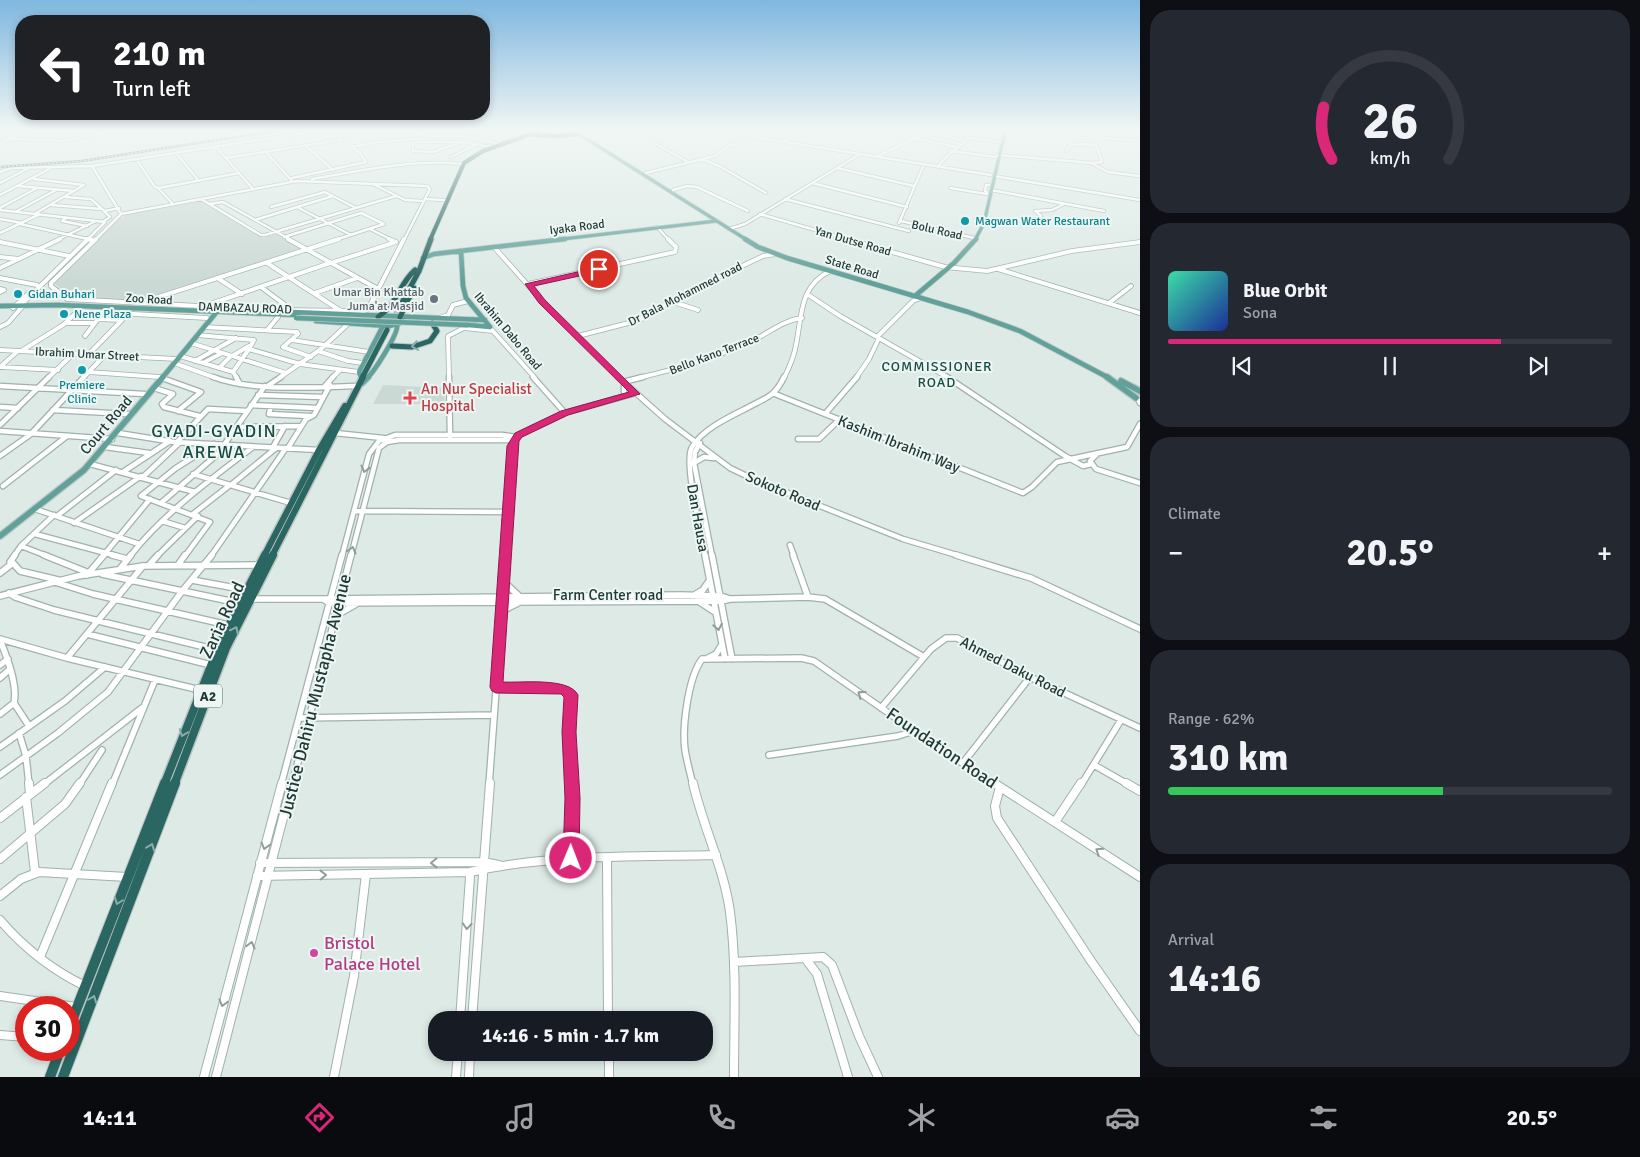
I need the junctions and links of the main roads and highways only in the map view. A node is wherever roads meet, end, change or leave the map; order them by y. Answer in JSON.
{"nodes":[{"id":1,"x":453,"y":181,"type":"edge"},
{"id":2,"x":456,"y":181,"type":"edge"},
{"id":3,"x":656,"y":181,"type":"edge"},
{"id":4,"x":660,"y":181,"type":"edge"},
{"id":5,"x":991,"y":181,"type":"edge"},
{"id":6,"x":991,"y":181,"type":"edge"},
{"id":7,"x":988,"y":192,"type":"junction"},
{"id":8,"x":717,"y":220,"type":"junction"},
{"id":9,"x":731,"y":229,"type":"junction"},
{"id":10,"x":461,"y":251,"type":"junction"},
{"id":11,"x":425,"y":252,"type":"junction"},
{"id":12,"x":434,"y":254,"type":"junction"},
{"id":13,"x":423,"y":258,"type":"junction"},
{"id":14,"x":946,"y":268,"type":"junction"},
{"id":15,"x":417,"y":271,"type":"junction"},
{"id":16,"x":917,"y":297,"type":"junction"},
{"id":17,"x":18,"y":306,"type":"junction"},
{"id":18,"x":0,"y":307,"type":"edge"},
{"id":19,"x":396,"y":309,"type":"junction"},
{"id":20,"x":267,"y":314,"type":"junction"},
{"id":21,"x":211,"y":316,"type":"junction"},
{"id":22,"x":280,"y":317,"type":"junction"},
{"id":23,"x":297,"y":317,"type":"junction"},
{"id":24,"x":380,"y":317,"type":"junction"},
{"id":25,"x":400,"y":317,"type":"junction"},
{"id":26,"x":432,"y":323,"type":"junction"},
{"id":27,"x":468,"y":324,"type":"junction"},
{"id":28,"x":398,"y":325,"type":"junction"},
{"id":29,"x":489,"y":325,"type":"junction"},
{"id":30,"x":384,"y":328,"type":"junction"},
{"id":31,"x":386,"y":344,"type":"junction"},
{"id":32,"x":176,"y":359,"type":"junction"},
{"id":33,"x":160,"y":377,"type":"junction"},
{"id":34,"x":359,"y":379,"type":"junction"},
{"id":35,"x":1139,"y":398,"type":"edge"},
{"id":36,"x":110,"y":439,"type":"junction"},
{"id":37,"x":0,"y":531,"type":"edge"},
{"id":38,"x":0,"y":536,"type":"edge"},
{"id":39,"x":80,"y":998,"type":"edge"},
{"id":40,"x":56,"y":1061,"type":"edge"},
{"id":41,"x":50,"y":1077,"type":"edge"},
{"id":42,"x":63,"y":1077,"type":"edge"}],
"edges":[{"from":1,"to":15,"type":"highway"},
{"from":2,"to":11,"type":"highway"},
{"from":3,"to":8,"type":"main road","name":"State Road"},
{"from":4,"to":8,"type":"main road","name":"State Road"},
{"from":5,"to":7,"type":"main road"},
{"from":6,"to":7,"type":"main road"},
{"from":7,"to":14,"type":"main road"},
{"from":7,"to":14,"type":"main road"},
{"from":8,"to":9,"type":"main road","name":"State Road"},
{"from":8,"to":10,"type":"main road","name":"Iyaka Road"},
{"from":9,"to":16,"type":"main road","name":"State Road"},
{"from":9,"to":16,"type":"main road","name":"State Road"},
{"from":10,"to":12,"type":"main road","name":"Iyaka Road"},
{"from":10,"to":29,"type":"main road","name":"Ibrahim Dabo Road"},
{"from":11,"to":12,"type":"main road"},
{"from":11,"to":13,"type":"highway"},
{"from":12,"to":13,"type":"main road"},
{"from":13,"to":15,"type":"highway"},
{"from":14,"to":16,"type":"main road"},
{"from":15,"to":19,"type":"highway"},
{"from":15,"to":19,"type":"highway"},
{"from":16,"to":35,"type":"main road","name":"State Road"},
{"from":16,"to":35,"type":"main road","name":"State Road"},
{"from":17,"to":18,"type":"main road","name":"Zoo Road"},
{"from":17,"to":20,"type":"main road","name":"Zoo Road"},
{"from":17,"to":21,"type":"main road","name":"Zoo Road"},
{"from":19,"to":24,"type":"highway"},
{"from":19,"to":25,"type":"highway"},
{"from":20,"to":23,"type":"main road","name":"Zoo Road"},
{"from":20,"to":24,"type":"main road"},
{"from":21,"to":22,"type":"main road","name":"Zoo Road"},
{"from":21,"to":32,"type":"main road","name":"Court Road"},
{"from":21,"to":32,"type":"main road","name":"Court Road"},
{"from":22,"to":23,"type":"main road","name":"Zoo Road"},
{"from":22,"to":30,"type":"main road"},
{"from":23,"to":26,"type":"main road","bridge":true},
{"from":23,"to":27,"type":"main road","bridge":true},
{"from":24,"to":25,"type":"main road"},
{"from":24,"to":30,"type":"main road","number":"A2"},
{"from":25,"to":28,"type":"main road"},
{"from":25,"to":29,"type":"main road"},
{"from":26,"to":27,"type":"main road","bridge":true},
{"from":26,"to":31,"type":"highway","one_way":true},
{"from":27,"to":29,"type":"main road"},
{"from":28,"to":30,"type":"main road"},
{"from":28,"to":34,"type":"main road"},
{"from":30,"to":31,"type":"highway","name":"Zaria Road","number":"A2"},
{"from":30,"to":34,"type":"highway","name":"Zaria Road","number":"A2"},
{"from":30,"to":34,"type":"main road"},
{"from":31,"to":34,"type":"highway","name":"Zaria Road","number":"A2"},
{"from":32,"to":33,"type":"main road","name":"Court Road"},
{"from":33,"to":36,"type":"main road","name":"Court Road"},
{"from":33,"to":36,"type":"main road","name":"Court Road"},
{"from":34,"to":39,"type":"highway","name":"Zaria Road","number":"A2","one_way":true},
{"from":42,"to":34,"type":"highway","name":"Zaria Road","number":"A2","one_way":true},
{"from":36,"to":37,"type":"main road","name":"Court Road"},
{"from":36,"to":38,"type":"main road","name":"Court Road"},
{"from":40,"to":41,"type":"highway"}]}
